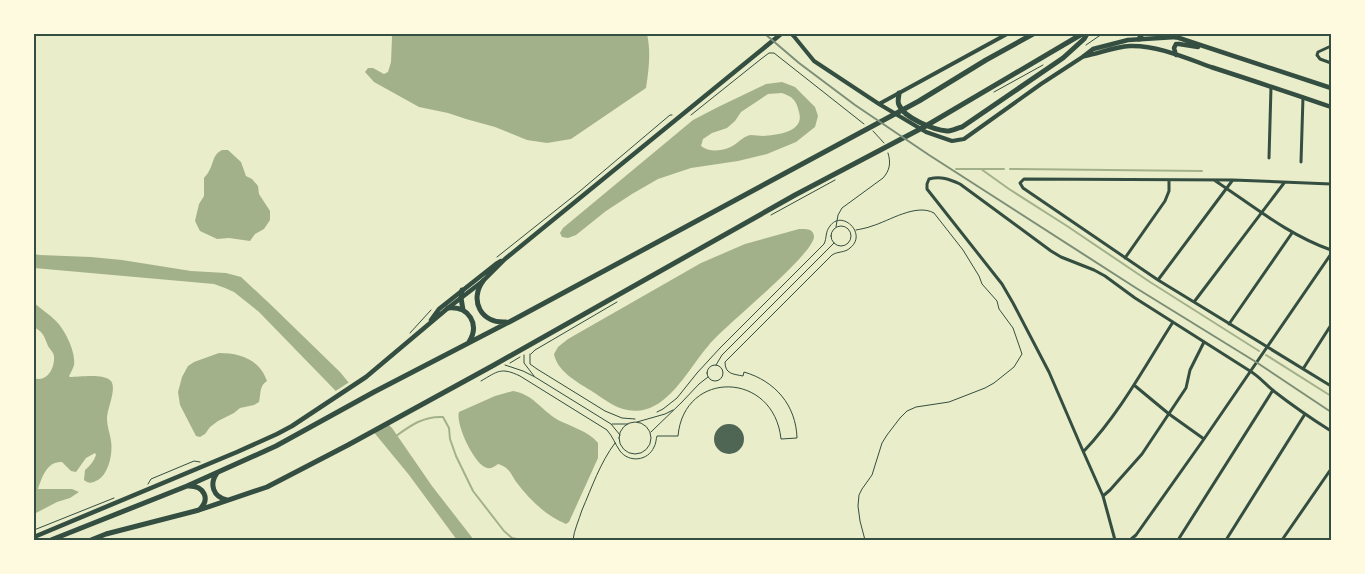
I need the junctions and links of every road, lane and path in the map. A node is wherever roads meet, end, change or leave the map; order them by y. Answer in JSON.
{"nodes":[{"id":1,"x":781,"y":34,"type":"edge"},
{"id":2,"x":793,"y":34,"type":"edge"},
{"id":3,"x":1007,"y":34,"type":"edge"},
{"id":4,"x":1082,"y":34,"type":"edge"},
{"id":5,"x":1088,"y":34,"type":"edge"},
{"id":6,"x":1170,"y":34,"type":"edge"},
{"id":7,"x":1031,"y":35,"type":"edge"},
{"id":8,"x":1141,"y":36,"type":"edge"},
{"id":9,"x":1176,"y":37,"type":"junction"},
{"id":10,"x":1331,"y":46,"type":"edge"},
{"id":11,"x":1214,"y":50,"type":"junction"},
{"id":12,"x":1176,"y":55,"type":"junction"},
{"id":13,"x":1084,"y":56,"type":"junction"},
{"id":14,"x":1331,"y":62,"type":"edge"},
{"id":15,"x":1271,"y":87,"type":"junction"},
{"id":16,"x":1331,"y":88,"type":"edge"},
{"id":17,"x":899,"y":93,"type":"junction"},
{"id":18,"x":1303,"y":97,"type":"junction"},
{"id":19,"x":891,"y":98,"type":"junction"},
{"id":20,"x":880,"y":104,"type":"junction"},
{"id":21,"x":1331,"y":107,"type":"edge"},
{"id":22,"x":888,"y":109,"type":"junction"},
{"id":23,"x":691,"y":114,"type":"dead end"},
{"id":24,"x":677,"y":115,"type":"dead end"},
{"id":25,"x":886,"y":146,"type":"dead end"},
{"id":26,"x":888,"y":152,"type":"dead end"},
{"id":27,"x":1269,"y":158,"type":"dead end"},
{"id":28,"x":1301,"y":162,"type":"dead end"},
{"id":29,"x":1169,"y":180,"type":"junction"},
{"id":30,"x":1214,"y":180,"type":"junction"},
{"id":31,"x":1232,"y":180,"type":"junction"},
{"id":32,"x":1284,"y":183,"type":"junction"},
{"id":33,"x":1331,"y":184,"type":"edge"},
{"id":34,"x":1226,"y":188,"type":"junction"},
{"id":35,"x":1262,"y":212,"type":"junction"},
{"id":36,"x":837,"y":221,"type":"junction"},
{"id":37,"x":836,"y":228,"type":"junction"},
{"id":38,"x":855,"y":230,"type":"junction"},
{"id":39,"x":1292,"y":233,"type":"junction"},
{"id":40,"x":834,"y":244,"type":"junction"},
{"id":41,"x":1331,"y":252,"type":"edge"},
{"id":42,"x":1125,"y":258,"type":"junction"},
{"id":43,"x":494,"y":259,"type":"dead end"},
{"id":44,"x":505,"y":259,"type":"junction"},
{"id":45,"x":1158,"y":280,"type":"junction"},
{"id":46,"x":483,"y":281,"type":"junction"},
{"id":47,"x":462,"y":290,"type":"junction"},
{"id":48,"x":461,"y":298,"type":"junction"},
{"id":49,"x":1194,"y":302,"type":"junction"},
{"id":50,"x":435,"y":307,"type":"dead end"},
{"id":51,"x":448,"y":308,"type":"junction"},
{"id":52,"x":463,"y":310,"type":"junction"},
{"id":53,"x":513,"y":320,"type":"junction"},
{"id":54,"x":1173,"y":322,"type":"junction"},
{"id":55,"x":1229,"y":324,"type":"junction"},
{"id":56,"x":428,"y":325,"type":"junction"},
{"id":57,"x":1331,"y":325,"type":"edge"},
{"id":58,"x":406,"y":338,"type":"dead end"},
{"id":59,"x":1204,"y":342,"type":"junction"},
{"id":60,"x":467,"y":344,"type":"junction"},
{"id":61,"x":1267,"y":347,"type":"junction"},
{"id":62,"x":530,"y":354,"type":"dead end"},
{"id":63,"x":524,"y":355,"type":"dead end"},
{"id":64,"x":716,"y":365,"type":"junction"},
{"id":65,"x":505,"y":366,"type":"dead end"},
{"id":66,"x":1303,"y":369,"type":"junction"},
{"id":67,"x":1250,"y":371,"type":"junction"},
{"id":68,"x":535,"y":377,"type":"junction"},
{"id":69,"x":708,"y":377,"type":"junction"},
{"id":70,"x":481,"y":380,"type":"dead end"},
{"id":71,"x":1134,"y":385,"type":"junction"},
{"id":72,"x":1331,"y":386,"type":"edge"},
{"id":73,"x":1273,"y":390,"type":"junction"},
{"id":74,"x":676,"y":408,"type":"junction"},
{"id":75,"x":657,"y":412,"type":"dead end"},
{"id":76,"x":1169,"y":414,"type":"junction"},
{"id":77,"x":1305,"y":414,"type":"junction"},
{"id":78,"x":642,"y":418,"type":"dead end"},
{"id":79,"x":637,"y":422,"type":"junction"},
{"id":80,"x":611,"y":424,"type":"junction"},
{"id":81,"x":628,"y":424,"type":"junction"},
{"id":82,"x":1331,"y":431,"type":"edge"},
{"id":83,"x":650,"y":433,"type":"junction"},
{"id":84,"x":620,"y":435,"type":"junction"},
{"id":85,"x":1204,"y":439,"type":"junction"},
{"id":86,"x":615,"y":442,"type":"junction"},
{"id":87,"x":1084,"y":451,"type":"junction"},
{"id":88,"x":201,"y":462,"type":"dead end"},
{"id":89,"x":1331,"y":469,"type":"edge"},
{"id":90,"x":220,"y":471,"type":"junction"},
{"id":91,"x":148,"y":484,"type":"dead end"},
{"id":92,"x":187,"y":486,"type":"junction"},
{"id":93,"x":1103,"y":496,"type":"junction"},
{"id":94,"x":114,"y":498,"type":"dead end"},
{"id":95,"x":230,"y":500,"type":"junction"},
{"id":96,"x":199,"y":510,"type":"junction"},
{"id":97,"x":34,"y":530,"type":"edge"},
{"id":98,"x":34,"y":537,"type":"edge"},
{"id":99,"x":51,"y":540,"type":"edge"},
{"id":100,"x":90,"y":540,"type":"edge"},
{"id":101,"x":573,"y":540,"type":"edge"},
{"id":102,"x":865,"y":540,"type":"edge"},
{"id":103,"x":1115,"y":540,"type":"edge"},
{"id":104,"x":1130,"y":540,"type":"edge"},
{"id":105,"x":1178,"y":540,"type":"edge"},
{"id":106,"x":1226,"y":540,"type":"edge"},
{"id":107,"x":1282,"y":540,"type":"edge"}],
"edges":[{"from":1,"to":44,"type":"main road"},
{"from":2,"to":20,"type":"street"},
{"from":3,"to":17,"type":"street"},
{"from":4,"to":95,"type":"highway"},
{"from":5,"to":17,"type":"highway"},
{"from":6,"to":9,"type":"highway"},
{"from":7,"to":53,"type":"highway"},
{"from":8,"to":9,"type":"main road"},
{"from":8,"to":13,"type":"main road"},
{"from":9,"to":11,"type":"main road"},
{"from":10,"to":14,"type":"street"},
{"from":11,"to":12,"type":"main road"},
{"from":11,"to":16,"type":"main road"},
{"from":12,"to":13,"type":"main road"},
{"from":12,"to":15,"type":"main road"},
{"from":13,"to":22,"type":"street"},
{"from":15,"to":18,"type":"main road"},
{"from":15,"to":27,"type":"street"},
{"from":17,"to":19,"type":"street"},
{"from":18,"to":21,"type":"main road"},
{"from":18,"to":28,"type":"street"},
{"from":19,"to":20,"type":"street"},
{"from":19,"to":22,"type":"street"},
{"from":20,"to":22,"type":"street"},
{"from":23,"to":25,"type":"path"},
{"from":24,"to":43,"type":"path"},
{"from":26,"to":36,"type":"path"},
{"from":29,"to":30,"type":"street"},
{"from":29,"to":42,"type":"street"},
{"from":29,"to":42,"type":"street"},
{"from":30,"to":31,"type":"street"},
{"from":30,"to":34,"type":"street"},
{"from":31,"to":32,"type":"street"},
{"from":31,"to":34,"type":"street"},
{"from":32,"to":33,"type":"street"},
{"from":32,"to":35,"type":"street"},
{"from":34,"to":35,"type":"street"},
{"from":34,"to":45,"type":"street"},
{"from":35,"to":39,"type":"street"},
{"from":35,"to":49,"type":"street"},
{"from":36,"to":37,"type":"path"},
{"from":36,"to":38,"type":"path"},
{"from":36,"to":75,"type":"path"},
{"from":37,"to":40,"type":"lane"},
{"from":37,"to":40,"type":"lane"},
{"from":38,"to":86,"type":"path"},
{"from":38,"to":102,"type":"path"},
{"from":39,"to":41,"type":"street"},
{"from":39,"to":55,"type":"street"},
{"from":40,"to":64,"type":"lane"},
{"from":41,"to":61,"type":"street"},
{"from":42,"to":45,"type":"street"},
{"from":44,"to":46,"type":"main road"},
{"from":44,"to":47,"type":"main road"},
{"from":45,"to":49,"type":"street"},
{"from":46,"to":48,"type":"main road"},
{"from":46,"to":53,"type":"highway"},
{"from":47,"to":48,"type":"highway"},
{"from":47,"to":56,"type":"main road"},
{"from":48,"to":51,"type":"main road"},
{"from":48,"to":52,"type":"highway"},
{"from":49,"to":55,"type":"street"},
{"from":50,"to":58,"type":"path"},
{"from":51,"to":52,"type":"highway"},
{"from":51,"to":56,"type":"main road"},
{"from":52,"to":60,"type":"highway"},
{"from":53,"to":60,"type":"highway"},
{"from":54,"to":59,"type":"street"},
{"from":54,"to":71,"type":"street"},
{"from":54,"to":87,"type":"street"},
{"from":55,"to":61,"type":"street"},
{"from":56,"to":98,"type":"main road"},
{"from":57,"to":66,"type":"street"},
{"from":59,"to":67,"type":"street"},
{"from":59,"to":76,"type":"street"},
{"from":60,"to":90,"type":"highway"},
{"from":61,"to":66,"type":"street"},
{"from":61,"to":67,"type":"street"},
{"from":62,"to":78,"type":"path"},
{"from":63,"to":68,"type":"lane"},
{"from":64,"to":69,"type":"lane"},
{"from":64,"to":69,"type":"lane"},
{"from":65,"to":68,"type":"lane"},
{"from":66,"to":72,"type":"street"},
{"from":67,"to":73,"type":"street"},
{"from":67,"to":85,"type":"street"},
{"from":68,"to":80,"type":"lane"},
{"from":69,"to":74,"type":"lane"},
{"from":70,"to":86,"type":"path"},
{"from":71,"to":76,"type":"street"},
{"from":71,"to":87,"type":"street"},
{"from":73,"to":77,"type":"street"},
{"from":73,"to":105,"type":"street"},
{"from":74,"to":79,"type":"lane"},
{"from":74,"to":83,"type":"lane"},
{"from":76,"to":85,"type":"street"},
{"from":76,"to":93,"type":"street"},
{"from":77,"to":82,"type":"street"},
{"from":77,"to":106,"type":"street"},
{"from":79,"to":81,"type":"lane"},
{"from":79,"to":83,"type":"lane"},
{"from":80,"to":81,"type":"lane"},
{"from":80,"to":84,"type":"lane"},
{"from":81,"to":84,"type":"lane"},
{"from":83,"to":84,"type":"lane"},
{"from":85,"to":104,"type":"street"},
{"from":86,"to":101,"type":"path"},
{"from":87,"to":93,"type":"street"},
{"from":88,"to":91,"type":"path"},
{"from":89,"to":107,"type":"street"},
{"from":90,"to":92,"type":"highway"},
{"from":90,"to":95,"type":"highway"},
{"from":92,"to":96,"type":"highway"},
{"from":92,"to":99,"type":"highway"},
{"from":93,"to":103,"type":"street"},
{"from":94,"to":97,"type":"path"},
{"from":95,"to":96,"type":"highway"},
{"from":96,"to":100,"type":"highway"}]}
